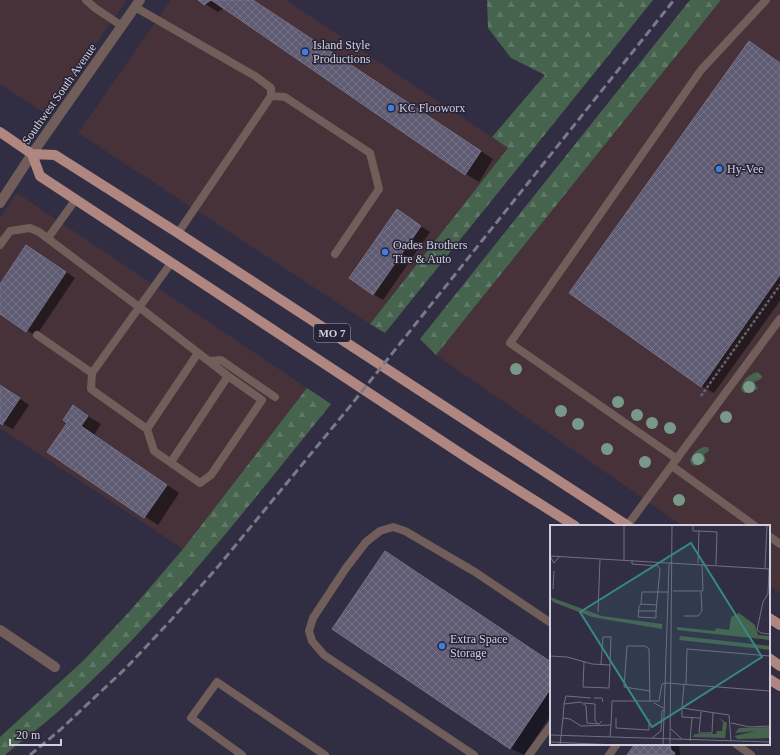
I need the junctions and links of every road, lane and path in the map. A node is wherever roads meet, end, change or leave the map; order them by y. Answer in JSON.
{"nodes":[{"id":1,"x":86,"y":0,"type":"edge"},
{"id":2,"x":766,"y":0,"type":"edge"},
{"id":3,"x":138,"y":4,"type":"edge"},
{"id":4,"x":122,"y":26,"type":"junction"},
{"id":5,"x":271,"y":96,"type":"junction"},
{"id":6,"x":0,"y":132,"type":"edge"},
{"id":7,"x":32,"y":154,"type":"junction"},
{"id":8,"x":76,"y":199,"type":"junction"},
{"id":9,"x":0,"y":203,"type":"edge"},
{"id":10,"x":178,"y":233,"type":"junction"},
{"id":11,"x":48,"y":238,"type":"junction"},
{"id":12,"x":0,"y":244,"type":"edge"},
{"id":13,"x":335,"y":254,"type":"dead end"},
{"id":14,"x":171,"y":263,"type":"junction"},
{"id":15,"x":780,"y":284,"type":"edge"},
{"id":16,"x":140,"y":307,"type":"junction"},
{"id":17,"x":780,"y":319,"type":"edge"},
{"id":18,"x":37,"y":335,"type":"dead end"},
{"id":19,"x":198,"y":353,"type":"junction"},
{"id":20,"x":209,"y":361,"type":"junction"},
{"id":21,"x":92,"y":373,"type":"junction"},
{"id":22,"x":228,"y":376,"type":"junction"},
{"id":23,"x":701,"y":396,"type":"dead end"},
{"id":24,"x":276,"y":397,"type":"dead end"},
{"id":25,"x":147,"y":429,"type":"junction"},
{"id":26,"x":677,"y":459,"type":"junction"},
{"id":27,"x":171,"y":462,"type":"junction"},
{"id":28,"x":672,"y":466,"type":"junction"},
{"id":29,"x":573,"y":525,"type":"edge"},
{"id":30,"x":625,"y":525,"type":"edge"},
{"id":31,"x":628,"y":525,"type":"edge"},
{"id":32,"x":754,"y":525,"type":"edge"},
{"id":33,"x":770,"y":537,"type":"edge"},
{"id":34,"x":780,"y":544,"type":"edge"},
{"id":35,"x":770,"y":619,"type":"edge"},
{"id":36,"x":550,"y":622,"type":"edge"},
{"id":37,"x":780,"y":625,"type":"edge"},
{"id":38,"x":0,"y":630,"type":"edge"},
{"id":39,"x":770,"y":659,"type":"edge"},
{"id":40,"x":780,"y":666,"type":"edge"},
{"id":41,"x":55,"y":667,"type":"dead end"},
{"id":42,"x":770,"y":680,"type":"edge"},
{"id":43,"x":780,"y":686,"type":"edge"},
{"id":44,"x":550,"y":726,"type":"edge"},
{"id":45,"x":616,"y":745,"type":"edge"},
{"id":46,"x":737,"y":745,"type":"edge"},
{"id":47,"x":242,"y":755,"type":"edge"},
{"id":48,"x":325,"y":755,"type":"edge"},
{"id":49,"x":474,"y":755,"type":"edge"},
{"id":50,"x":529,"y":755,"type":"edge"},
{"id":51,"x":609,"y":755,"type":"edge"},
{"id":52,"x":752,"y":755,"type":"edge"}],
"edges":[{"from":1,"to":4,"type":"lane"},
{"from":2,"to":26,"type":"lane"},
{"from":3,"to":4,"type":"street","name":"Southwest South Avenue"},
{"from":3,"to":5,"type":"lane"},
{"from":4,"to":7,"type":"street","name":"Southwest South Avenue"},
{"from":5,"to":10,"type":"lane"},
{"from":5,"to":13,"type":"lane"},
{"from":6,"to":7,"type":"main road"},
{"from":7,"to":8,"type":"main road","number":"MO 7"},
{"from":7,"to":9,"type":"street","name":"Southwest South Avenue"},
{"from":7,"to":10,"type":"main road","number":"MO 7"},
{"from":8,"to":11,"type":"lane"},
{"from":8,"to":14,"type":"main road","number":"MO 7"},
{"from":10,"to":30,"type":"main road","number":"MO 7"},
{"from":11,"to":12,"type":"lane"},
{"from":11,"to":16,"type":"lane"},
{"from":14,"to":16,"type":"lane"},
{"from":14,"to":29,"type":"main road","number":"MO 7"},
{"from":15,"to":23,"type":"path"},
{"from":16,"to":19,"type":"lane"},
{"from":16,"to":21,"type":"lane"},
{"from":17,"to":26,"type":"lane"},
{"from":18,"to":21,"type":"lane"},
{"from":19,"to":20,"type":"lane"},
{"from":19,"to":25,"type":"lane"},
{"from":20,"to":22,"type":"lane"},
{"from":20,"to":24,"type":"lane"},
{"from":21,"to":25,"type":"lane"},
{"from":22,"to":27,"type":"lane"},
{"from":22,"to":27,"type":"lane"},
{"from":25,"to":27,"type":"lane"},
{"from":26,"to":28,"type":"lane"},
{"from":28,"to":31,"type":"lane"},
{"from":28,"to":32,"type":"lane"},
{"from":33,"to":34,"type":"lane"},
{"from":35,"to":37,"type":"main road"},
{"from":36,"to":49,"type":"lane"},
{"from":38,"to":41,"type":"street"},
{"from":39,"to":40,"type":"main road"},
{"from":42,"to":43,"type":"main road"},
{"from":44,"to":50,"type":"lane"},
{"from":45,"to":51,"type":"lane"},
{"from":46,"to":52,"type":"lane"},
{"from":47,"to":48,"type":"lane"}]}
